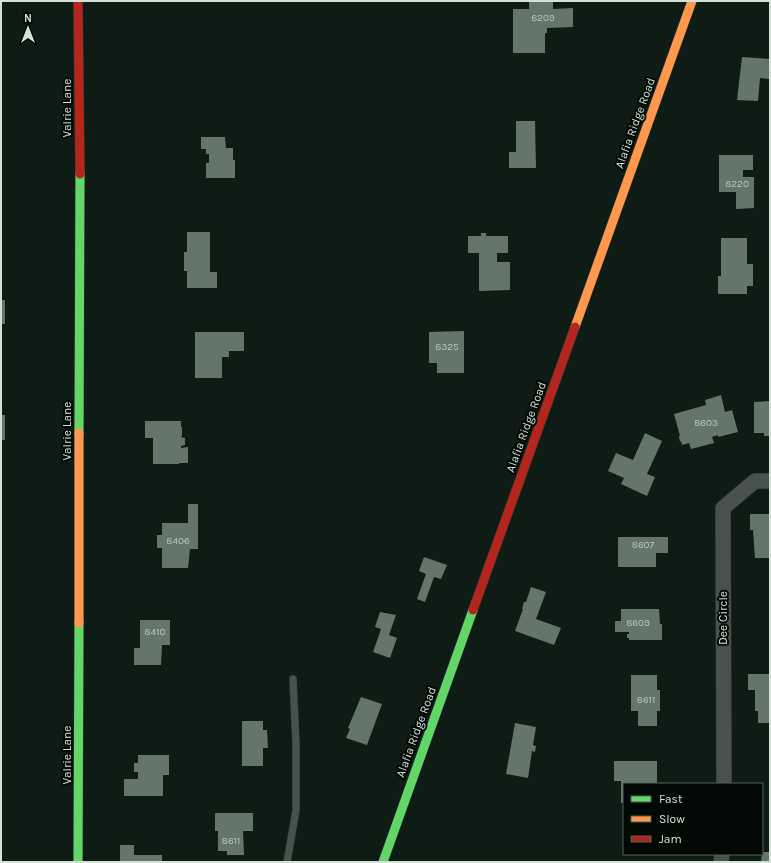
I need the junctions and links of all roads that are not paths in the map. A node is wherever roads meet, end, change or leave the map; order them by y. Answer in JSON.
{"nodes":[{"id":1,"x":78,"y":1,"type":"edge"},
{"id":2,"x":692,"y":1,"type":"edge"},
{"id":3,"x":770,"y":481,"type":"edge"},
{"id":4,"x":293,"y":679,"type":"dead end"},
{"id":5,"x":724,"y":783,"type":"edge"},
{"id":6,"x":78,"y":862,"type":"edge"},
{"id":7,"x":287,"y":862,"type":"edge"},
{"id":8,"x":383,"y":862,"type":"edge"}],
"edges":[{"from":1,"to":6,"type":"street","name":"Valrie Lane"},
{"from":2,"to":8,"type":"street","name":"Alafia Ridge Road"},
{"from":3,"to":5,"type":"street","name":"Dee Circle"},
{"from":4,"to":7,"type":"lane"}]}
